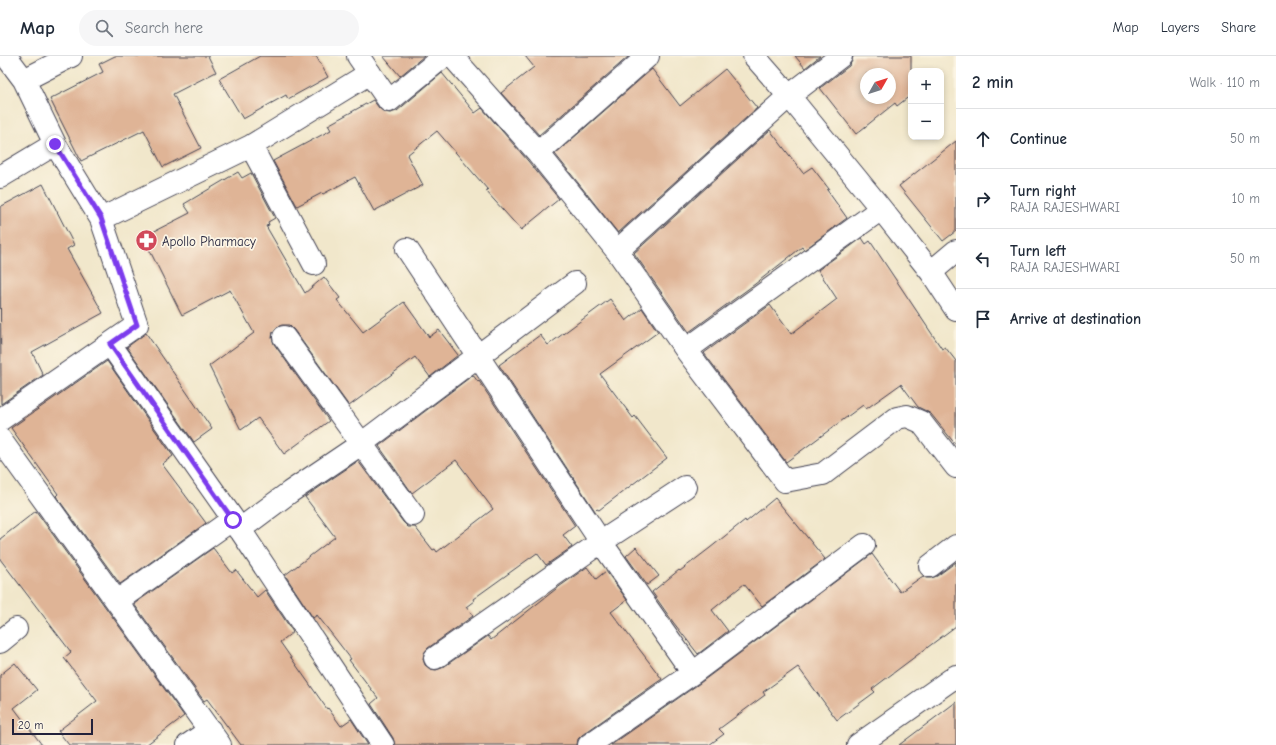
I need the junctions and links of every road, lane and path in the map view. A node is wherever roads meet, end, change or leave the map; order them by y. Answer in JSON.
{"nodes":[{"id":1,"x":6,"y":56,"type":"edge"},
{"id":2,"x":71,"y":56,"type":"edge"},
{"id":3,"x":444,"y":56,"type":"edge"},
{"id":4,"x":452,"y":56,"type":"edge"},
{"id":5,"x":648,"y":56,"type":"edge"},
{"id":6,"x":754,"y":56,"type":"edge"},
{"id":7,"x":841,"y":56,"type":"edge"},
{"id":8,"x":364,"y":64,"type":"edge"},
{"id":9,"x":24,"y":80,"type":"junction"},
{"id":10,"x":789,"y":96,"type":"junction"},
{"id":11,"x":55,"y":144,"type":"junction"},
{"id":12,"x":251,"y":146,"type":"junction"},
{"id":13,"x":538,"y":153,"type":"junction"},
{"id":14,"x":0,"y":177,"type":"edge"},
{"id":15,"x":881,"y":209,"type":"junction"},
{"id":16,"x":101,"y":218,"type":"junction"},
{"id":17,"x":407,"y":249,"type":"dead end"},
{"id":18,"x":617,"y":251,"type":"junction"},
{"id":19,"x":956,"y":251,"type":"edge"},
{"id":20,"x":314,"y":264,"type":"dead end"},
{"id":21,"x":931,"y":272,"type":"junction"},
{"id":22,"x":575,"y":283,"type":"dead end"},
{"id":23,"x":956,"y":310,"type":"edge"},
{"id":24,"x":284,"y":337,"type":"dead end"},
{"id":25,"x":110,"y":344,"type":"junction"},
{"id":26,"x":686,"y":350,"type":"junction"},
{"id":27,"x":478,"y":357,"type":"junction"},
{"id":28,"x":0,"y":420,"type":"edge"},
{"id":29,"x":0,"y":439,"type":"edge"},
{"id":30,"x":361,"y":444,"type":"junction"},
{"id":31,"x":956,"y":467,"type":"edge"},
{"id":32,"x":685,"y":488,"type":"dead end"},
{"id":33,"x":413,"y":515,"type":"dead end"},
{"id":34,"x":236,"y":525,"type":"junction"},
{"id":35,"x":601,"y":542,"type":"junction"},
{"id":36,"x":864,"y":545,"type":"dead end"},
{"id":37,"x":956,"y":546,"type":"edge"},
{"id":38,"x":930,"y":566,"type":"dead end"},
{"id":39,"x":117,"y":601,"type":"junction"},
{"id":40,"x":435,"y":658,"type":"dead end"},
{"id":41,"x":693,"y":673,"type":"junction"},
{"id":42,"x":956,"y":676,"type":"edge"},
{"id":43,"x":215,"y":737,"type":"edge"},
{"id":44,"x":188,"y":745,"type":"edge"},
{"id":45,"x":384,"y":745,"type":"edge"},
{"id":46,"x":589,"y":745,"type":"edge"},
{"id":47,"x":858,"y":745,"type":"edge"}],
"edges":[{"from":1,"to":9,"type":"street"},
{"from":2,"to":9,"type":"street"},
{"from":3,"to":8,"type":"street"},
{"from":4,"to":13,"type":"street"},
{"from":5,"to":13,"type":"street"},
{"from":6,"to":10,"type":"street"},
{"from":7,"to":10,"type":"street"},
{"from":8,"to":12,"type":"street"},
{"from":9,"to":11,"type":"street"},
{"from":10,"to":15,"type":"street"},
{"from":10,"to":18,"type":"street"},
{"from":11,"to":14,"type":"street"},
{"from":11,"to":16,"type":"street"},
{"from":12,"to":16,"type":"street"},
{"from":12,"to":20,"type":"street"},
{"from":13,"to":18,"type":"street"},
{"from":15,"to":21,"type":"street"},
{"from":15,"to":26,"type":"street"},
{"from":16,"to":25,"type":"street"},
{"from":17,"to":27,"type":"street"},
{"from":18,"to":26,"type":"street"},
{"from":19,"to":21,"type":"street"},
{"from":21,"to":23,"type":"street"},
{"from":22,"to":27,"type":"street"},
{"from":24,"to":30,"type":"street"},
{"from":25,"to":28,"type":"street"},
{"from":25,"to":34,"type":"street"},
{"from":26,"to":31,"type":"street"},
{"from":27,"to":30,"type":"street"},
{"from":27,"to":35,"type":"street"},
{"from":29,"to":39,"type":"street"},
{"from":30,"to":33,"type":"street"},
{"from":30,"to":34,"type":"street"},
{"from":32,"to":35,"type":"street"},
{"from":34,"to":39,"type":"street"},
{"from":34,"to":45,"type":"street"},
{"from":35,"to":40,"type":"street"},
{"from":35,"to":41,"type":"street"},
{"from":36,"to":41,"type":"street"},
{"from":37,"to":38,"type":"street"},
{"from":39,"to":43,"type":"street"},
{"from":41,"to":46,"type":"street"},
{"from":42,"to":47,"type":"street"},
{"from":43,"to":44,"type":"street"}]}
